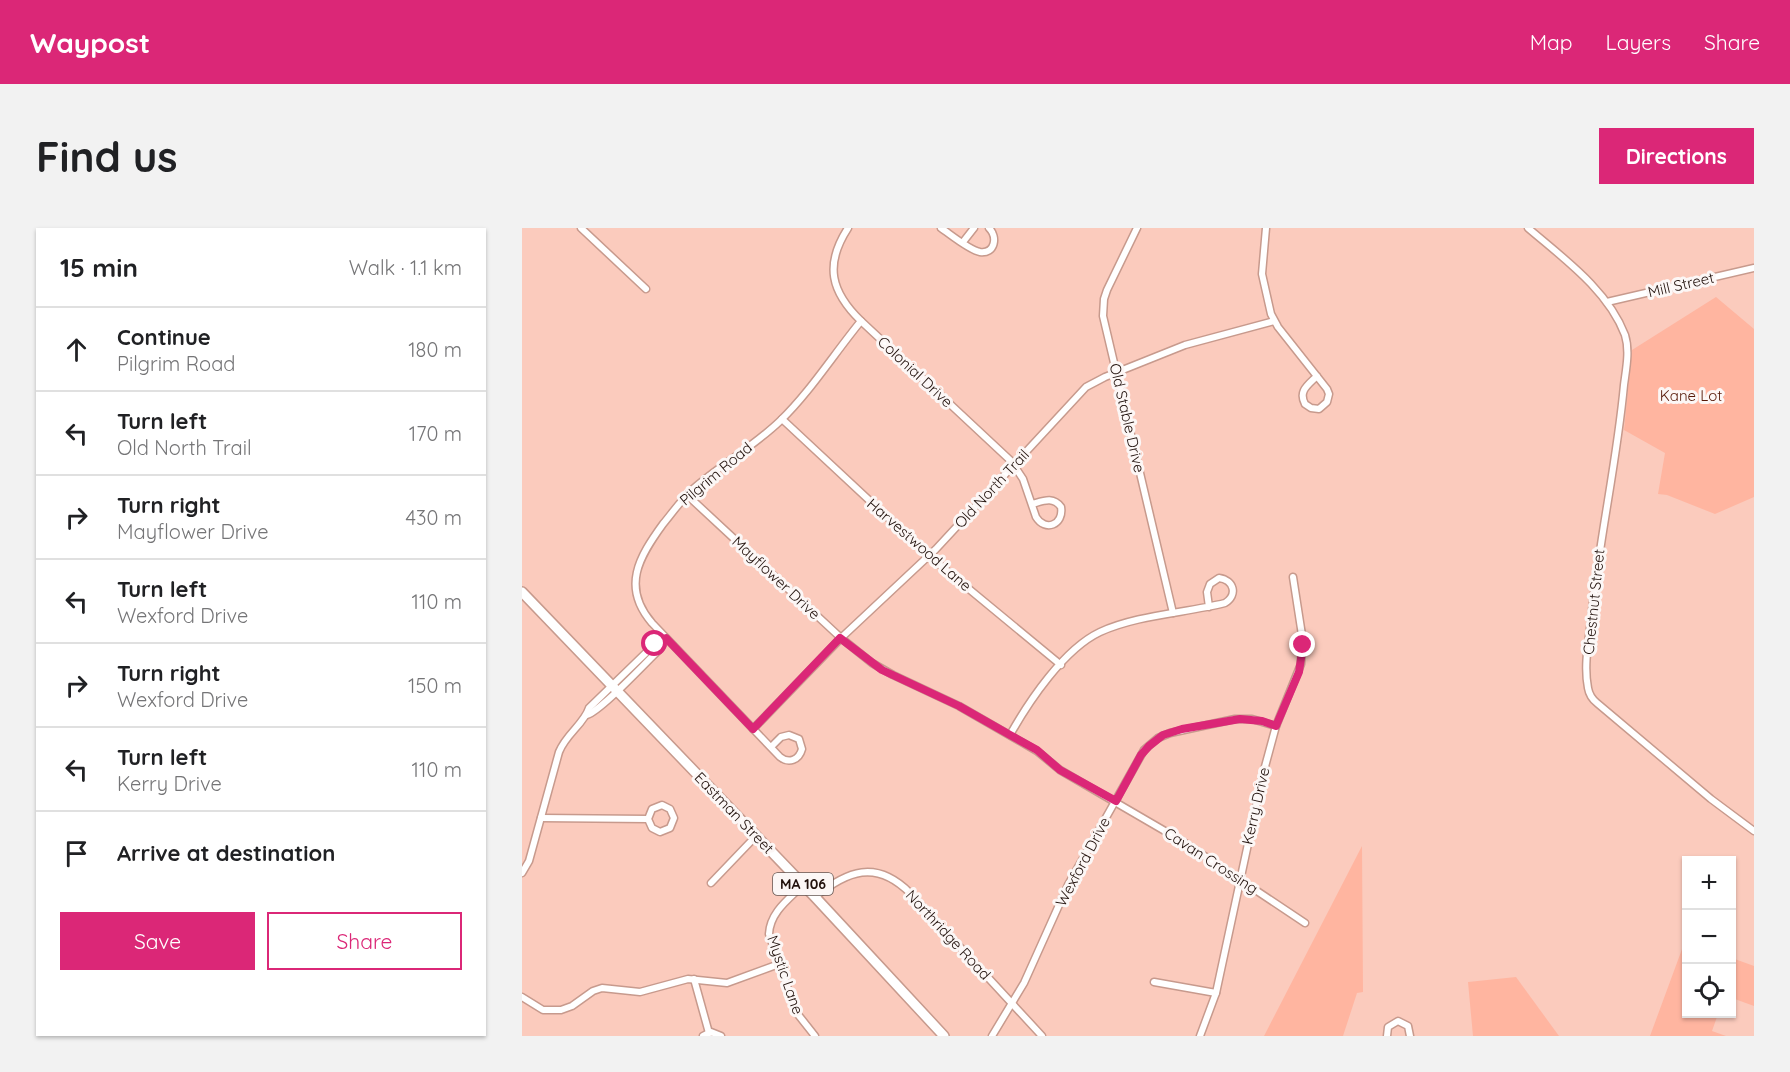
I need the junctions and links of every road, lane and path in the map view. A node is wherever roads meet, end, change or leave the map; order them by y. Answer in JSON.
{"nodes":[{"id":1,"x":581,"y":228,"type":"edge"},
{"id":2,"x":848,"y":228,"type":"edge"},
{"id":3,"x":941,"y":228,"type":"edge"},
{"id":4,"x":974,"y":228,"type":"edge"},
{"id":5,"x":989,"y":228,"type":"edge"},
{"id":6,"x":1137,"y":228,"type":"edge"},
{"id":7,"x":1266,"y":228,"type":"edge"},
{"id":8,"x":1528,"y":228,"type":"edge"},
{"id":9,"x":963,"y":242,"type":"junction"},
{"id":10,"x":1754,"y":268,"type":"edge"},
{"id":11,"x":646,"y":289,"type":"dead end"},
{"id":12,"x":1607,"y":302,"type":"junction"},
{"id":13,"x":861,"y":321,"type":"junction"},
{"id":14,"x":1274,"y":321,"type":"junction"},
{"id":15,"x":1116,"y":372,"type":"junction"},
{"id":16,"x":1317,"y":376,"type":"junction"},
{"id":17,"x":782,"y":419,"type":"junction"},
{"id":18,"x":1014,"y":464,"type":"junction"},
{"id":19,"x":687,"y":495,"type":"junction"},
{"id":20,"x":1032,"y":504,"type":"junction"},
{"id":21,"x":929,"y":556,"type":"junction"},
{"id":22,"x":1293,"y":577,"type":"dead end"},
{"id":23,"x":522,"y":592,"type":"edge"},
{"id":24,"x":1209,"y":606,"type":"junction"},
{"id":25,"x":1173,"y":613,"type":"junction"},
{"id":26,"x":666,"y":638,"type":"junction"},
{"id":27,"x":840,"y":638,"type":"junction"},
{"id":28,"x":1061,"y":664,"type":"junction"},
{"id":29,"x":614,"y":688,"type":"junction"},
{"id":30,"x":1276,"y":726,"type":"junction"},
{"id":31,"x":753,"y":729,"type":"junction"},
{"id":32,"x":1010,"y":735,"type":"junction"},
{"id":33,"x":771,"y":747,"type":"junction"},
{"id":34,"x":1116,"y":801,"type":"junction"},
{"id":35,"x":541,"y":818,"type":"junction"},
{"id":36,"x":648,"y":819,"type":"junction"},
{"id":37,"x":1754,"y":831,"type":"edge"},
{"id":38,"x":756,"y":836,"type":"junction"},
{"id":39,"x":522,"y":873,"type":"edge"},
{"id":40,"x":1239,"y":879,"type":"junction"},
{"id":41,"x":711,"y":883,"type":"dead end"},
{"id":42,"x":803,"y":885,"type":"junction"},
{"id":43,"x":815,"y":897,"type":"junction"},
{"id":44,"x":1305,"y":923,"type":"dead end"},
{"id":45,"x":779,"y":964,"type":"junction"},
{"id":46,"x":694,"y":979,"type":"junction"},
{"id":47,"x":1154,"y":982,"type":"dead end"},
{"id":48,"x":1216,"y":993,"type":"junction"},
{"id":49,"x":522,"y":998,"type":"edge"},
{"id":50,"x":1012,"y":1003,"type":"junction"},
{"id":51,"x":706,"y":1034,"type":"edge"},
{"id":52,"x":721,"y":1036,"type":"edge"},
{"id":53,"x":815,"y":1036,"type":"edge"},
{"id":54,"x":944,"y":1036,"type":"edge"},
{"id":55,"x":992,"y":1036,"type":"edge"},
{"id":56,"x":1042,"y":1036,"type":"edge"},
{"id":57,"x":1200,"y":1036,"type":"edge"},
{"id":58,"x":1387,"y":1036,"type":"edge"},
{"id":59,"x":1410,"y":1036,"type":"edge"}],
"edges":[{"from":1,"to":11,"type":"street"},
{"from":2,"to":13,"type":"street","name":"Colonial Drive"},
{"from":3,"to":9,"type":"street"},
{"from":4,"to":9,"type":"street"},
{"from":5,"to":9,"type":"street"},
{"from":6,"to":15,"type":"street","name":"Old Stable Drive"},
{"from":7,"to":14,"type":"street"},
{"from":8,"to":12,"type":"street","name":"Chestnut Street"},
{"from":10,"to":12,"type":"street","name":"Mill Street"},
{"from":12,"to":37,"type":"street","name":"Chestnut Street"},
{"from":13,"to":17,"type":"street","name":"Pilgrim Road"},
{"from":13,"to":18,"type":"street","name":"Colonial Drive"},
{"from":14,"to":15,"type":"street","name":"Old North Trail"},
{"from":14,"to":16,"type":"street"},
{"from":15,"to":18,"type":"street","name":"Old North Trail"},
{"from":15,"to":25,"type":"street","name":"Old Stable Drive"},
{"from":16,"to":16,"type":"street"},
{"from":17,"to":19,"type":"street","name":"Pilgrim Road"},
{"from":17,"to":21,"type":"street","name":"Harvestwood Lane"},
{"from":18,"to":20,"type":"street","name":"Colonial Drive"},
{"from":18,"to":21,"type":"street","name":"Old North Trail"},
{"from":19,"to":26,"type":"street","name":"Pilgrim Road"},
{"from":19,"to":27,"type":"street","name":"Mayflower Drive"},
{"from":20,"to":20,"type":"street","name":"Colonial Drive"},
{"from":21,"to":27,"type":"street","name":"Old North Trail"},
{"from":21,"to":28,"type":"street","name":"Harvestwood Lane"},
{"from":22,"to":30,"type":"street","name":"Kerry Drive"},
{"from":23,"to":29,"type":"main road","name":"Eastman Street","number":"MA 106"},
{"from":24,"to":24,"type":"street"},
{"from":24,"to":25,"type":"street"},
{"from":25,"to":28,"type":"street"},
{"from":26,"to":29,"type":"street"},
{"from":26,"to":31,"type":"street","name":"Pilgrim Road"},
{"from":27,"to":31,"type":"street","name":"Old North Trail"},
{"from":27,"to":32,"type":"street","name":"Mayflower Drive"},
{"from":28,"to":32,"type":"street"},
{"from":29,"to":35,"type":"street"},
{"from":29,"to":38,"type":"main road","name":"Eastman Street","number":"MA 106"},
{"from":30,"to":34,"type":"street","name":"Wexford Drive"},
{"from":30,"to":40,"type":"street","name":"Kerry Drive"},
{"from":31,"to":33,"type":"street","name":"Pilgrim Road"},
{"from":32,"to":34,"type":"street","name":"Mayflower Drive"},
{"from":33,"to":33,"type":"street","name":"Pilgrim Road"},
{"from":34,"to":40,"type":"street","name":"Cavan Crossing"},
{"from":34,"to":50,"type":"street","name":"Wexford Drive"},
{"from":35,"to":36,"type":"street"},
{"from":35,"to":39,"type":"street"},
{"from":36,"to":36,"type":"street"},
{"from":38,"to":41,"type":"street"},
{"from":38,"to":42,"type":"main road","name":"Eastman Street","number":"MA 106"},
{"from":40,"to":44,"type":"street","name":"Cavan Crossing"},
{"from":40,"to":48,"type":"street","name":"Kerry Drive"},
{"from":42,"to":43,"type":"main road","name":"Eastman Street","number":"MA 106"},
{"from":42,"to":45,"type":"street","name":"Mystic Lane"},
{"from":43,"to":50,"type":"street","name":"Northridge Road"},
{"from":43,"to":54,"type":"main road","name":"Eastman Street","number":"MA 106"},
{"from":45,"to":46,"type":"street"},
{"from":45,"to":53,"type":"street","name":"Mystic Lane"},
{"from":46,"to":49,"type":"street"},
{"from":46,"to":51,"type":"street"},
{"from":47,"to":48,"type":"street"},
{"from":48,"to":57,"type":"street","name":"Kerry Drive"},
{"from":50,"to":55,"type":"street","name":"Wexford Drive"},
{"from":50,"to":56,"type":"street","name":"Northridge Road"},
{"from":51,"to":52,"type":"street"},
{"from":58,"to":59,"type":"street"}]}
